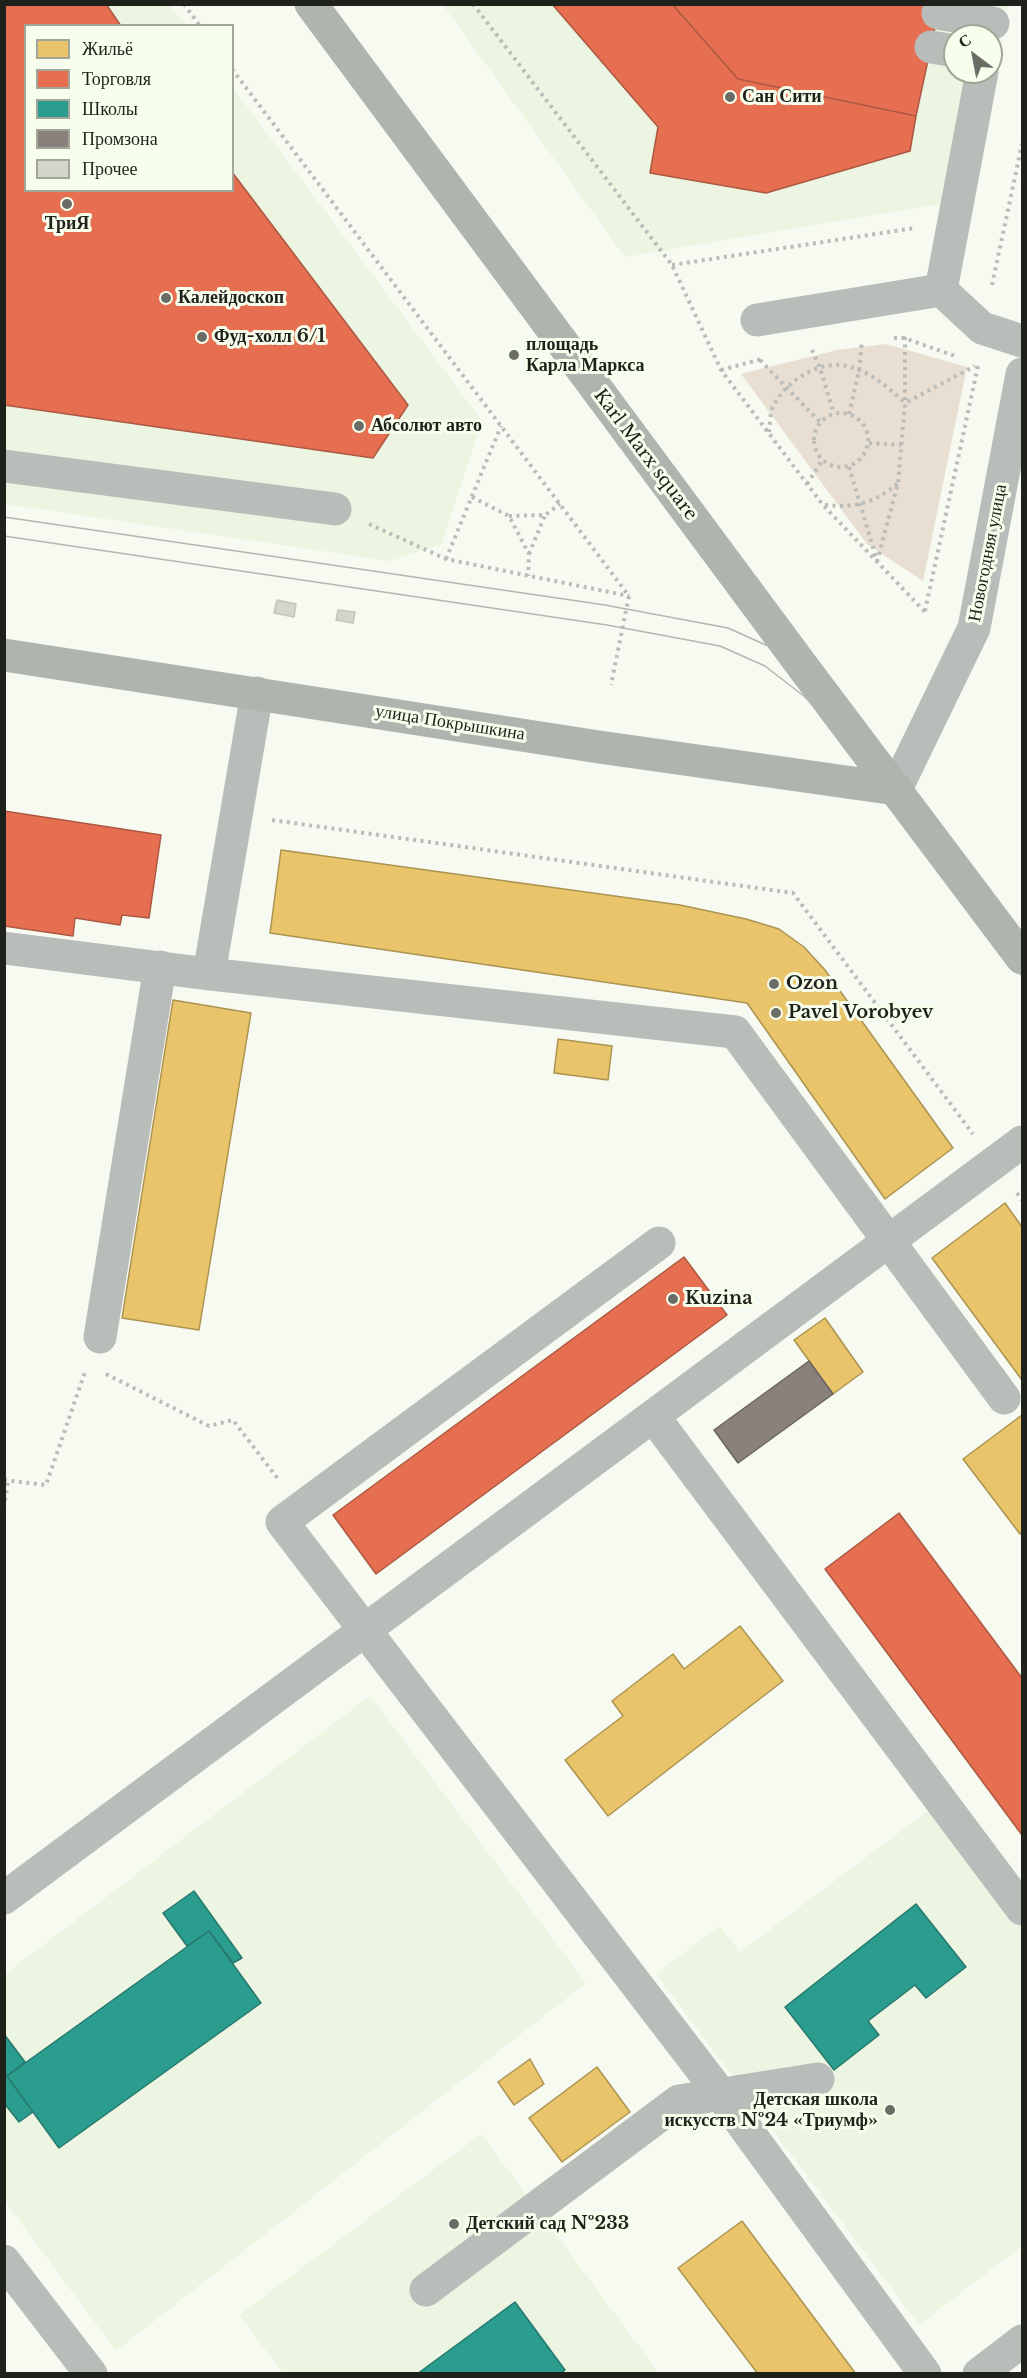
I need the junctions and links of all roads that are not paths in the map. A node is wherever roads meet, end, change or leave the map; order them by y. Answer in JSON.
{"nodes":[{"id":1,"x":311,"y":4,"type":"edge"},
{"id":2,"x":938,"y":13,"type":"dead end"},
{"id":3,"x":993,"y":21,"type":"edge"},
{"id":4,"x":980,"y":84,"type":"edge"},
{"id":5,"x":941,"y":290,"type":"junction"},
{"id":6,"x":758,"y":320,"type":"dead end"},
{"id":7,"x":1023,"y":341,"type":"edge"},
{"id":8,"x":1023,"y":374,"type":"edge"},
{"id":9,"x":4,"y":466,"type":"edge"},
{"id":10,"x":335,"y":509,"type":"road end"},
{"id":11,"x":4,"y":655,"type":"edge"},
{"id":12,"x":256,"y":693,"type":"junction"},
{"id":13,"x":896,"y":789,"type":"junction"},
{"id":14,"x":4,"y":948,"type":"edge"},
{"id":15,"x":1023,"y":957,"type":"edge"},
{"id":16,"x":160,"y":967,"type":"junction"},
{"id":17,"x":209,"y":974,"type":"junction"},
{"id":18,"x":1023,"y":1142,"type":"edge"},
{"id":19,"x":889,"y":1241,"type":"junction"},
{"id":20,"x":658,"y":1243,"type":"dead end"},
{"id":21,"x":100,"y":1337,"type":"dead end"},
{"id":22,"x":1004,"y":1398,"type":"dead end"},
{"id":23,"x":653,"y":1416,"type":"junction"},
{"id":24,"x":365,"y":1630,"type":"junction"},
{"id":25,"x":4,"y":1898,"type":"edge"},
{"id":26,"x":1023,"y":1909,"type":"edge"},
{"id":27,"x":819,"y":2079,"type":"dead end"},
{"id":28,"x":722,"y":2096,"type":"junction"},
{"id":29,"x":4,"y":2261,"type":"edge"},
{"id":30,"x":426,"y":2290,"type":"dead end"},
{"id":31,"x":1023,"y":2341,"type":"edge"},
{"id":32,"x":90,"y":2373,"type":"edge"},
{"id":33,"x":925,"y":2373,"type":"edge"},
{"id":34,"x":979,"y":2373,"type":"edge"}],
"edges":[{"from":1,"to":13,"type":"main road","name":"Karl Marx square"},
{"from":2,"to":3,"type":"street"},
{"from":4,"to":5,"type":"street"},
{"from":5,"to":6,"type":"street"},
{"from":5,"to":7,"type":"street"},
{"from":8,"to":13,"type":"street","name":"Новогодняя улица"},
{"from":9,"to":10,"type":"street"},
{"from":11,"to":12,"type":"main road","name":"улица Покрышкина"},
{"from":12,"to":13,"type":"main road","name":"улица Покрышкина"},
{"from":12,"to":17,"type":"street"},
{"from":13,"to":15,"type":"main road","name":"Karl Marx square"},
{"from":14,"to":16,"type":"street"},
{"from":16,"to":17,"type":"street"},
{"from":16,"to":21,"type":"street"},
{"from":17,"to":19,"type":"street"},
{"from":18,"to":19,"type":"street"},
{"from":19,"to":22,"type":"street"},
{"from":19,"to":23,"type":"street"},
{"from":20,"to":24,"type":"street"},
{"from":23,"to":24,"type":"street"},
{"from":23,"to":26,"type":"street"},
{"from":24,"to":25,"type":"street"},
{"from":24,"to":28,"type":"street"},
{"from":27,"to":28,"type":"street"},
{"from":28,"to":30,"type":"street"},
{"from":28,"to":33,"type":"street"},
{"from":29,"to":32,"type":"street"},
{"from":31,"to":34,"type":"street"}]}
